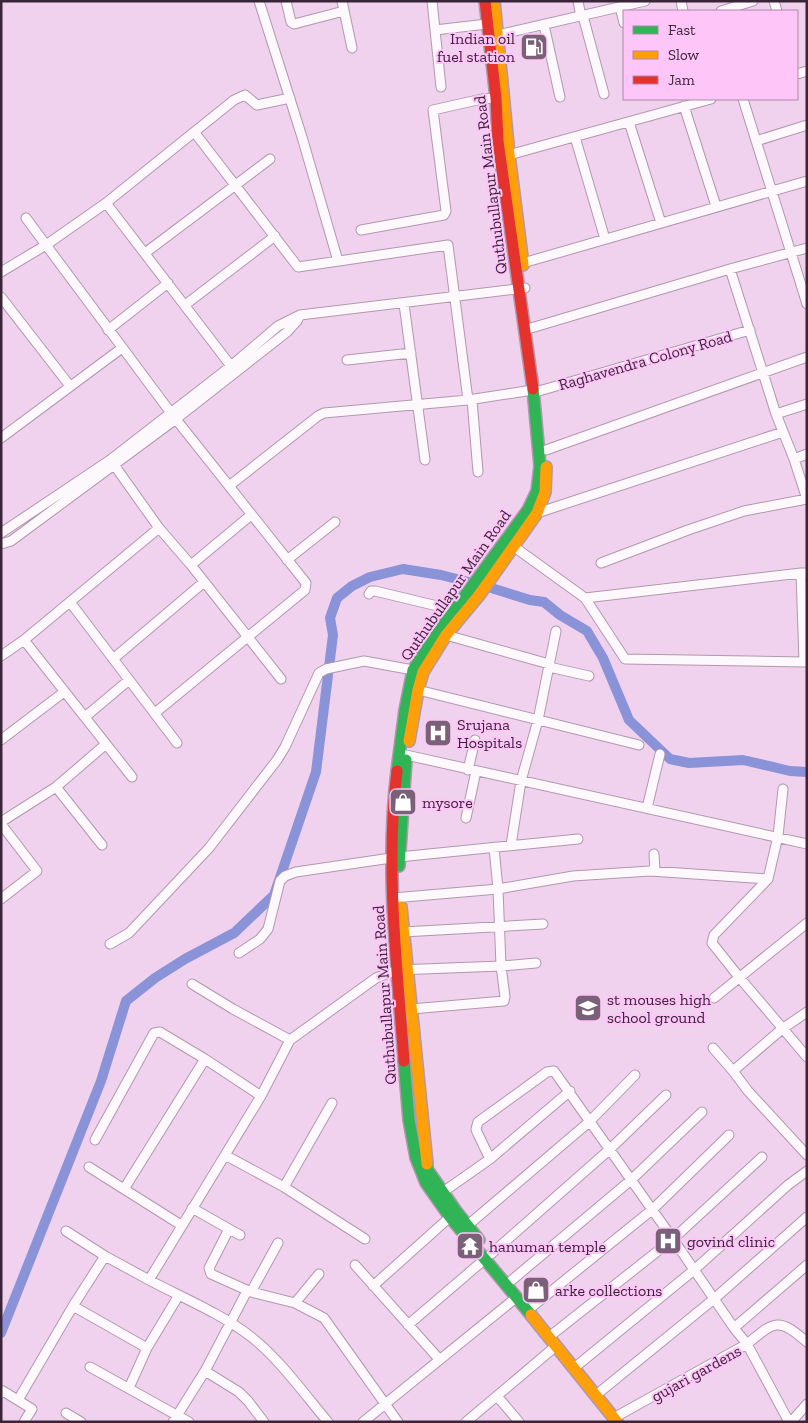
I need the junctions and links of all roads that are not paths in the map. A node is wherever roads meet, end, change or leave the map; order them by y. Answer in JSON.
{"nodes":[{"id":1,"x":259,"y":1,"type":"edge"},
{"id":2,"x":286,"y":1,"type":"edge"},
{"id":3,"x":432,"y":1,"type":"edge"},
{"id":4,"x":485,"y":1,"type":"edge"},
{"id":5,"x":494,"y":1,"type":"edge"},
{"id":6,"x":578,"y":1,"type":"edge"},
{"id":7,"x":645,"y":1,"type":"edge"},
{"id":8,"x":753,"y":1,"type":"edge"},
{"id":9,"x":343,"y":6,"type":"edge"},
{"id":10,"x":620,"y":7,"type":"junction"},
{"id":11,"x":724,"y":10,"type":"edge"},
{"id":12,"x":582,"y":16,"type":"junction"},
{"id":13,"x":623,"y":19,"type":"edge"},
{"id":14,"x":487,"y":24,"type":"junction"},
{"id":15,"x":544,"y":25,"type":"junction"},
{"id":16,"x":436,"y":30,"type":"junction"},
{"id":17,"x":498,"y":35,"type":"junction"},
{"id":18,"x":352,"y":48,"type":"dead end"},
{"id":19,"x":441,"y":87,"type":"dead end"},
{"id":20,"x":604,"y":94,"type":"dead end"},
{"id":21,"x":560,"y":97,"type":"dead end"},
{"id":22,"x":290,"y":98,"type":"junction"},
{"id":23,"x":496,"y":98,"type":"junction"},
{"id":24,"x":707,"y":100,"type":"edge"},
{"id":25,"x":743,"y":100,"type":"edge"},
{"id":26,"x":684,"y":106,"type":"junction"},
{"id":27,"x":629,"y":122,"type":"junction"},
{"id":28,"x":807,"y":125,"type":"edge"},
{"id":29,"x":195,"y":132,"type":"junction"},
{"id":30,"x":575,"y":137,"type":"junction"},
{"id":31,"x":756,"y":141,"type":"junction"},
{"id":32,"x":509,"y":155,"type":"junction"},
{"id":33,"x":270,"y":159,"type":"dead end"},
{"id":34,"x":807,"y":180,"type":"edge"},
{"id":35,"x":236,"y":185,"type":"junction"},
{"id":36,"x":772,"y":190,"type":"junction"},
{"id":37,"x":106,"y":203,"type":"junction"},
{"id":38,"x":716,"y":206,"type":"junction"},
{"id":39,"x":26,"y":218,"type":"dead end"},
{"id":40,"x":660,"y":223,"type":"junction"},
{"id":41,"x":361,"y":230,"type":"dead end"},
{"id":42,"x":275,"y":236,"type":"junction"},
{"id":43,"x":605,"y":239,"type":"junction"},
{"id":44,"x":46,"y":245,"type":"junction"},
{"id":45,"x":807,"y":248,"type":"edge"},
{"id":46,"x":145,"y":253,"type":"junction"},
{"id":47,"x":791,"y":253,"type":"junction"},
{"id":48,"x":338,"y":261,"type":"junction"},
{"id":49,"x":522,"y":263,"type":"junction"},
{"id":50,"x":730,"y":269,"type":"junction"},
{"id":51,"x":1,"y":272,"type":"edge"},
{"id":52,"x":168,"y":284,"type":"junction"},
{"id":53,"x":522,"y":288,"type":"junction"},
{"id":54,"x":1,"y":297,"type":"edge"},
{"id":55,"x":455,"y":298,"type":"junction"},
{"id":56,"x":404,"y":304,"type":"junction"},
{"id":57,"x":807,"y":304,"type":"edge"},
{"id":58,"x":185,"y":306,"type":"junction"},
{"id":59,"x":300,"y":315,"type":"junction"},
{"id":60,"x":531,"y":328,"type":"junction"},
{"id":61,"x":108,"y":330,"type":"junction"},
{"id":62,"x":750,"y":330,"type":"junction"},
{"id":63,"x":122,"y":348,"type":"junction"},
{"id":64,"x":411,"y":353,"type":"junction"},
{"id":65,"x":807,"y":357,"type":"edge"},
{"id":66,"x":347,"y":360,"type":"dead end"},
{"id":67,"x":231,"y":366,"type":"junction"},
{"id":68,"x":764,"y":371,"type":"junction"},
{"id":69,"x":70,"y":386,"type":"junction"},
{"id":70,"x":536,"y":391,"type":"junction"},
{"id":71,"x":470,"y":400,"type":"junction"},
{"id":72,"x":418,"y":404,"type":"junction"},
{"id":73,"x":807,"y":404,"type":"edge"},
{"id":74,"x":776,"y":414,"type":"junction"},
{"id":75,"x":174,"y":416,"type":"junction"},
{"id":76,"x":783,"y":432,"type":"junction"},
{"id":77,"x":3,"y":433,"type":"edge"},
{"id":78,"x":546,"y":450,"type":"junction"},
{"id":79,"x":807,"y":454,"type":"edge"},
{"id":80,"x":794,"y":459,"type":"junction"},
{"id":81,"x":425,"y":460,"type":"dead end"},
{"id":82,"x":112,"y":463,"type":"junction"},
{"id":83,"x":478,"y":472,"type":"dead end"},
{"id":84,"x":229,"y":486,"type":"junction"},
{"id":85,"x":807,"y":499,"type":"edge"},
{"id":86,"x":537,"y":513,"type":"junction"},
{"id":87,"x":251,"y":516,"type":"junction"},
{"id":88,"x":335,"y":522,"type":"dead end"},
{"id":89,"x":159,"y":528,"type":"junction"},
{"id":90,"x":2,"y":532,"type":"edge"},
{"id":91,"x":4,"y":543,"type":"edge"},
{"id":92,"x":513,"y":546,"type":"junction"},
{"id":93,"x":287,"y":560,"type":"junction"},
{"id":94,"x":496,"y":561,"type":"junction"},
{"id":95,"x":601,"y":563,"type":"dead end"},
{"id":96,"x":191,"y":565,"type":"junction"},
{"id":97,"x":804,"y":573,"type":"edge"},
{"id":98,"x":204,"y":582,"type":"junction"},
{"id":99,"x":369,"y":594,"type":"dead end"},
{"id":100,"x":585,"y":598,"type":"junction"},
{"id":101,"x":70,"y":602,"type":"junction"},
{"id":102,"x":459,"y":608,"type":"junction"},
{"id":103,"x":556,"y":631,"type":"dead end"},
{"id":104,"x":446,"y":635,"type":"junction"},
{"id":105,"x":247,"y":637,"type":"junction"},
{"id":106,"x":24,"y":640,"type":"junction"},
{"id":107,"x":1,"y":656,"type":"edge"},
{"id":108,"x":113,"y":659,"type":"junction"},
{"id":109,"x":549,"y":665,"type":"junction"},
{"id":110,"x":413,"y":670,"type":"junction"},
{"id":111,"x":589,"y":676,"type":"dead end"},
{"id":112,"x":282,"y":679,"type":"dead end"},
{"id":113,"x":129,"y":680,"type":"junction"},
{"id":114,"x":418,"y":690,"type":"junction"},
{"id":115,"x":64,"y":692,"type":"junction"},
{"id":116,"x":155,"y":713,"type":"junction"},
{"id":117,"x":85,"y":717,"type":"junction"},
{"id":118,"x":538,"y":720,"type":"junction"},
{"id":119,"x":1,"y":740,"type":"edge"},
{"id":120,"x":475,"y":740,"type":"dead end"},
{"id":121,"x":177,"y":742,"type":"dead end"},
{"id":122,"x":106,"y":744,"type":"junction"},
{"id":123,"x":639,"y":745,"type":"dead end"},
{"id":124,"x":660,"y":754,"type":"dead end"},
{"id":125,"x":406,"y":755,"type":"junction"},
{"id":126,"x":472,"y":770,"type":"junction"},
{"id":127,"x":132,"y":777,"type":"dead end"},
{"id":128,"x":521,"y":781,"type":"junction"},
{"id":129,"x":56,"y":787,"type":"junction"},
{"id":130,"x":783,"y":789,"type":"dead end"},
{"id":131,"x":646,"y":808,"type":"junction"},
{"id":132,"x":466,"y":818,"type":"dead end"},
{"id":133,"x":1,"y":823,"type":"edge"},
{"id":134,"x":778,"y":836,"type":"junction"},
{"id":135,"x":578,"y":839,"type":"dead end"},
{"id":136,"x":807,"y":844,"type":"edge"},
{"id":137,"x":511,"y":845,"type":"junction"},
{"id":138,"x":102,"y":846,"type":"dead end"},
{"id":139,"x":494,"y":848,"type":"junction"},
{"id":140,"x":654,"y":854,"type":"dead end"},
{"id":141,"x":395,"y":858,"type":"junction"},
{"id":142,"x":655,"y":871,"type":"junction"},
{"id":143,"x":768,"y":879,"type":"junction"},
{"id":144,"x":498,"y":889,"type":"junction"},
{"id":145,"x":397,"y":898,"type":"junction"},
{"id":146,"x":1,"y":899,"type":"edge"},
{"id":147,"x":807,"y":923,"type":"edge"},
{"id":148,"x":543,"y":924,"type":"dead end"},
{"id":149,"x":500,"y":925,"type":"junction"},
{"id":150,"x":403,"y":932,"type":"junction"},
{"id":151,"x":110,"y":944,"type":"dead end"},
{"id":152,"x":239,"y":953,"type":"dead end"},
{"id":153,"x":536,"y":963,"type":"dead end"},
{"id":154,"x":501,"y":966,"type":"junction"},
{"id":155,"x":402,"y":970,"type":"junction"},
{"id":156,"x":738,"y":977,"type":"junction"},
{"id":157,"x":192,"y":984,"type":"dead end"},
{"id":158,"x":714,"y":998,"type":"dead end"},
{"id":159,"x":411,"y":1009,"type":"junction"},
{"id":160,"x":807,"y":1012,"type":"edge"},
{"id":161,"x":782,"y":1028,"type":"junction"},
{"id":162,"x":290,"y":1040,"type":"junction"},
{"id":163,"x":712,"y":1048,"type":"dead end"},
{"id":164,"x":807,"y":1056,"type":"edge"},
{"id":165,"x":205,"y":1059,"type":"junction"},
{"id":166,"x":732,"y":1071,"type":"junction"},
{"id":167,"x":635,"y":1075,"type":"dead end"},
{"id":168,"x":570,"y":1092,"type":"junction"},
{"id":169,"x":666,"y":1095,"type":"dead end"},
{"id":170,"x":260,"y":1096,"type":"junction"},
{"id":171,"x":332,"y":1103,"type":"dead end"},
{"id":172,"x":702,"y":1112,"type":"dead end"},
{"id":173,"x":589,"y":1122,"type":"junction"},
{"id":174,"x":729,"y":1135,"type":"dead end"},
{"id":175,"x":95,"y":1140,"type":"dead end"},
{"id":176,"x":609,"y":1150,"type":"junction"},
{"id":177,"x":225,"y":1155,"type":"junction"},
{"id":178,"x":807,"y":1155,"type":"edge"},
{"id":179,"x":762,"y":1157,"type":"dead end"},
{"id":180,"x":490,"y":1159,"type":"junction"},
{"id":181,"x":89,"y":1167,"type":"dead end"},
{"id":182,"x":807,"y":1171,"type":"edge"},
{"id":183,"x":631,"y":1180,"type":"junction"},
{"id":184,"x":284,"y":1187,"type":"junction"},
{"id":185,"x":124,"y":1189,"type":"junction"},
{"id":186,"x":443,"y":1192,"type":"junction"},
{"id":187,"x":192,"y":1208,"type":"junction"},
{"id":188,"x":653,"y":1210,"type":"junction"},
{"id":189,"x":450,"y":1217,"type":"junction"},
{"id":190,"x":807,"y":1217,"type":"edge"},
{"id":191,"x":181,"y":1225,"type":"junction"},
{"id":192,"x":467,"y":1226,"type":"junction"},
{"id":193,"x":229,"y":1229,"type":"junction"},
{"id":194,"x":66,"y":1231,"type":"dead end"},
{"id":195,"x":240,"y":1235,"type":"dead end"},
{"id":196,"x":365,"y":1239,"type":"dead end"},
{"id":197,"x":673,"y":1239,"type":"junction"},
{"id":198,"x":278,"y":1243,"type":"dead end"},
{"id":199,"x":105,"y":1256,"type":"junction"},
{"id":200,"x":488,"y":1256,"type":"junction"},
{"id":201,"x":355,"y":1265,"type":"dead end"},
{"id":202,"x":807,"y":1265,"type":"edge"},
{"id":203,"x":694,"y":1270,"type":"junction"},
{"id":204,"x":319,"y":1274,"type":"dead end"},
{"id":205,"x":149,"y":1280,"type":"junction"},
{"id":206,"x":512,"y":1280,"type":"junction"},
{"id":207,"x":373,"y":1286,"type":"junction"},
{"id":208,"x":249,"y":1292,"type":"junction"},
{"id":209,"x":179,"y":1295,"type":"junction"},
{"id":210,"x":517,"y":1297,"type":"junction"},
{"id":211,"x":714,"y":1299,"type":"junction"},
{"id":212,"x":295,"y":1303,"type":"junction"},
{"id":213,"x":73,"y":1306,"type":"junction"},
{"id":214,"x":533,"y":1306,"type":"junction"},
{"id":215,"x":230,"y":1322,"type":"junction"},
{"id":216,"x":408,"y":1325,"type":"junction"},
{"id":217,"x":734,"y":1328,"type":"junction"},
{"id":218,"x":554,"y":1333,"type":"junction"},
{"id":219,"x":807,"y":1342,"type":"edge"},
{"id":220,"x":747,"y":1344,"type":"junction"},
{"id":221,"x":147,"y":1348,"type":"junction"},
{"id":222,"x":560,"y":1348,"type":"junction"},
{"id":223,"x":439,"y":1359,"type":"junction"},
{"id":224,"x":579,"y":1364,"type":"junction"},
{"id":225,"x":90,"y":1367,"type":"dead end"},
{"id":226,"x":205,"y":1371,"type":"junction"},
{"id":227,"x":129,"y":1388,"type":"junction"},
{"id":228,"x":600,"y":1391,"type":"junction"},
{"id":229,"x":1,"y":1394,"type":"edge"},
{"id":230,"x":496,"y":1396,"type":"junction"},
{"id":231,"x":18,"y":1400,"type":"junction"},
{"id":232,"x":385,"y":1404,"type":"junction"},
{"id":233,"x":807,"y":1404,"type":"edge"},
{"id":234,"x":66,"y":1413,"type":"dead end"},
{"id":235,"x":175,"y":1419,"type":"edge"},
{"id":236,"x":620,"y":1420,"type":"edge"},
{"id":237,"x":24,"y":1422,"type":"edge"},
{"id":238,"x":81,"y":1422,"type":"edge"},
{"id":239,"x":189,"y":1422,"type":"edge"},
{"id":240,"x":264,"y":1422,"type":"edge"},
{"id":241,"x":328,"y":1422,"type":"edge"},
{"id":242,"x":362,"y":1422,"type":"edge"},
{"id":243,"x":398,"y":1422,"type":"edge"},
{"id":244,"x":466,"y":1422,"type":"edge"},
{"id":245,"x":519,"y":1422,"type":"edge"},
{"id":246,"x":790,"y":1422,"type":"edge"}],
"edges":[{"from":1,"to":22,"type":"street"},
{"from":2,"to":9,"type":"street"},
{"from":3,"to":16,"type":"street"},
{"from":4,"to":14,"type":"main road","name":"Quthubullapur Main Road"},
{"from":5,"to":17,"type":"main road","name":"Quthubullapur Main Road"},
{"from":6,"to":12,"type":"street"},
{"from":7,"to":10,"type":"street"},
{"from":8,"to":11,"type":"street"},
{"from":9,"to":18,"type":"street"},
{"from":10,"to":12,"type":"street"},
{"from":10,"to":13,"type":"street"},
{"from":12,"to":15,"type":"street"},
{"from":12,"to":20,"type":"street"},
{"from":14,"to":16,"type":"street"},
{"from":14,"to":23,"type":"main road","name":"Quthubullapur Main Road"},
{"from":15,"to":17,"type":"street"},
{"from":15,"to":21,"type":"street"},
{"from":16,"to":19,"type":"street"},
{"from":17,"to":32,"type":"main road","name":"Quthubullapur Main Road"},
{"from":22,"to":29,"type":"street"},
{"from":22,"to":48,"type":"street"},
{"from":23,"to":41,"type":"street"},
{"from":23,"to":53,"type":"main road","name":"Quthubullapur Main Road"},
{"from":24,"to":26,"type":"street"},
{"from":25,"to":31,"type":"street"},
{"from":26,"to":27,"type":"street"},
{"from":26,"to":38,"type":"street"},
{"from":27,"to":30,"type":"street"},
{"from":27,"to":40,"type":"street"},
{"from":28,"to":31,"type":"street"},
{"from":29,"to":35,"type":"street"},
{"from":29,"to":37,"type":"street"},
{"from":30,"to":32,"type":"street"},
{"from":30,"to":43,"type":"street"},
{"from":31,"to":36,"type":"street"},
{"from":32,"to":49,"type":"main road","name":"Quthubullapur Main Road"},
{"from":33,"to":35,"type":"street"},
{"from":34,"to":36,"type":"street"},
{"from":35,"to":42,"type":"street"},
{"from":35,"to":46,"type":"street"},
{"from":36,"to":38,"type":"street"},
{"from":36,"to":47,"type":"street"},
{"from":37,"to":44,"type":"street"},
{"from":37,"to":46,"type":"street"},
{"from":38,"to":40,"type":"street"},
{"from":39,"to":44,"type":"street"},
{"from":40,"to":43,"type":"street"},
{"from":42,"to":48,"type":"street"},
{"from":42,"to":58,"type":"street"},
{"from":43,"to":49,"type":"street"},
{"from":44,"to":51,"type":"street"},
{"from":44,"to":61,"type":"street"},
{"from":45,"to":47,"type":"street"},
{"from":46,"to":52,"type":"street"},
{"from":47,"to":50,"type":"street"},
{"from":47,"to":57,"type":"street"},
{"from":48,"to":55,"type":"street"},
{"from":49,"to":53,"type":"main road","name":"Quthubullapur Main Road"},
{"from":50,"to":60,"type":"street"},
{"from":50,"to":62,"type":"street"},
{"from":52,"to":58,"type":"street"},
{"from":52,"to":61,"type":"street"},
{"from":53,"to":55,"type":"street"},
{"from":53,"to":60,"type":"main road","name":"Quthubullapur Main Road"},
{"from":53,"to":70,"type":"main road","name":"Quthubullapur Main Road"},
{"from":54,"to":69,"type":"street"},
{"from":55,"to":56,"type":"street"},
{"from":55,"to":71,"type":"street"},
{"from":56,"to":59,"type":"street"},
{"from":56,"to":64,"type":"street"},
{"from":58,"to":67,"type":"street"},
{"from":59,"to":67,"type":"street"},
{"from":59,"to":75,"type":"street"},
{"from":60,"to":70,"type":"main road","name":"Quthubullapur Main Road"},
{"from":61,"to":63,"type":"street"},
{"from":62,"to":68,"type":"street"},
{"from":62,"to":70,"type":"street","name":"Raghavendra Colony Road"},
{"from":63,"to":69,"type":"street"},
{"from":63,"to":75,"type":"street"},
{"from":64,"to":66,"type":"street"},
{"from":64,"to":72,"type":"street"},
{"from":65,"to":68,"type":"street"},
{"from":67,"to":75,"type":"street"},
{"from":68,"to":74,"type":"street"},
{"from":68,"to":78,"type":"street"},
{"from":69,"to":77,"type":"street"},
{"from":70,"to":71,"type":"street","name":"Raghavendra Colony Road"},
{"from":70,"to":78,"type":"main road","name":"Quthubullapur Main Road"},
{"from":70,"to":94,"type":"main road","name":"Quthubullapur Main Road"},
{"from":71,"to":72,"type":"street","name":"Raghavendra Colony Road"},
{"from":71,"to":83,"type":"street"},
{"from":72,"to":81,"type":"street"},
{"from":72,"to":84,"type":"street","name":"Raghavendra Colony Road"},
{"from":73,"to":74,"type":"street"},
{"from":74,"to":76,"type":"street"},
{"from":75,"to":82,"type":"street"},
{"from":75,"to":84,"type":"street"},
{"from":76,"to":80,"type":"street"},
{"from":76,"to":86,"type":"street"},
{"from":78,"to":86,"type":"main road","name":"Quthubullapur Main Road"},
{"from":79,"to":80,"type":"street"},
{"from":80,"to":85,"type":"street"},
{"from":82,"to":89,"type":"street"},
{"from":82,"to":90,"type":"street"},
{"from":82,"to":91,"type":"street"},
{"from":84,"to":87,"type":"street"},
{"from":85,"to":95,"type":"street"},
{"from":86,"to":92,"type":"main road","name":"Quthubullapur Main Road"},
{"from":87,"to":93,"type":"street"},
{"from":87,"to":96,"type":"street"},
{"from":88,"to":93,"type":"street"},
{"from":89,"to":96,"type":"street"},
{"from":89,"to":101,"type":"street"},
{"from":90,"to":91,"type":"street"},
{"from":92,"to":94,"type":"main road","name":"Quthubullapur Main Road"},
{"from":92,"to":100,"type":"street"},
{"from":93,"to":105,"type":"street"},
{"from":94,"to":102,"type":"main road","name":"Quthubullapur Main Road"},
{"from":94,"to":102,"type":"main road","name":"Quthubullapur Main Road"},
{"from":96,"to":98,"type":"street"},
{"from":97,"to":100,"type":"street"},
{"from":97,"to":100,"type":"street"},
{"from":98,"to":105,"type":"street"},
{"from":98,"to":108,"type":"street"},
{"from":99,"to":102,"type":"street"},
{"from":101,"to":106,"type":"street"},
{"from":101,"to":108,"type":"street"},
{"from":102,"to":104,"type":"main road","name":"Quthubullapur Main Road"},
{"from":102,"to":110,"type":"main road","name":"Quthubullapur Main Road"},
{"from":103,"to":109,"type":"street"},
{"from":104,"to":109,"type":"street"},
{"from":104,"to":114,"type":"main road","name":"Quthubullapur Main Road"},
{"from":105,"to":112,"type":"street"},
{"from":105,"to":116,"type":"street"},
{"from":106,"to":107,"type":"street"},
{"from":106,"to":115,"type":"street"},
{"from":108,"to":113,"type":"street"},
{"from":109,"to":111,"type":"street"},
{"from":109,"to":118,"type":"street"},
{"from":110,"to":141,"type":"main road","name":"Quthubullapur Main Road"},
{"from":110,"to":151,"type":"street"},
{"from":113,"to":116,"type":"street"},
{"from":113,"to":117,"type":"street"},
{"from":114,"to":118,"type":"street"},
{"from":114,"to":125,"type":"main road","name":"Quthubullapur Main Road"},
{"from":115,"to":117,"type":"street"},
{"from":115,"to":119,"type":"street"},
{"from":116,"to":121,"type":"street"},
{"from":117,"to":122,"type":"street"},
{"from":118,"to":123,"type":"street"},
{"from":118,"to":128,"type":"street"},
{"from":120,"to":126,"type":"street"},
{"from":122,"to":127,"type":"street"},
{"from":122,"to":129,"type":"street"},
{"from":124,"to":131,"type":"street"},
{"from":125,"to":126,"type":"street"},
{"from":125,"to":141,"type":"main road","name":"Quthubullapur Main Road"},
{"from":126,"to":128,"type":"street"},
{"from":126,"to":132,"type":"street"},
{"from":128,"to":131,"type":"street"},
{"from":128,"to":137,"type":"street"},
{"from":129,"to":133,"type":"street"},
{"from":129,"to":138,"type":"street"},
{"from":130,"to":134,"type":"street"},
{"from":131,"to":134,"type":"street"},
{"from":133,"to":146,"type":"street"},
{"from":134,"to":136,"type":"street"},
{"from":134,"to":143,"type":"street"},
{"from":135,"to":137,"type":"street"},
{"from":137,"to":139,"type":"street"},
{"from":139,"to":141,"type":"street"},
{"from":139,"to":144,"type":"street"},
{"from":140,"to":142,"type":"street"},
{"from":141,"to":145,"type":"main road","name":"Quthubullapur Main Road"},
{"from":141,"to":152,"type":"street"},
{"from":142,"to":143,"type":"street"},
{"from":142,"to":144,"type":"street"},
{"from":143,"to":156,"type":"street"},
{"from":144,"to":145,"type":"street"},
{"from":144,"to":149,"type":"street"},
{"from":145,"to":150,"type":"main road","name":"Quthubullapur Main Road"},
{"from":145,"to":155,"type":"main road","name":"Quthubullapur Main Road"},
{"from":147,"to":156,"type":"street"},
{"from":148,"to":149,"type":"street"},
{"from":149,"to":150,"type":"street"},
{"from":149,"to":154,"type":"street"},
{"from":150,"to":155,"type":"main road","name":"Quthubullapur Main Road"},
{"from":153,"to":154,"type":"street"},
{"from":154,"to":155,"type":"street"},
{"from":154,"to":159,"type":"street"},
{"from":155,"to":159,"type":"main road","name":"Quthubullapur Main Road"},
{"from":155,"to":162,"type":"street"},
{"from":155,"to":189,"type":"main road","name":"Quthubullapur Main Road"},
{"from":156,"to":158,"type":"street"},
{"from":156,"to":161,"type":"street"},
{"from":157,"to":162,"type":"street"},
{"from":159,"to":186,"type":"main road","name":"Quthubullapur Main Road"},
{"from":160,"to":161,"type":"street"},
{"from":161,"to":164,"type":"street"},
{"from":161,"to":166,"type":"street"},
{"from":162,"to":170,"type":"street"},
{"from":163,"to":166,"type":"street"},
{"from":165,"to":170,"type":"street"},
{"from":165,"to":175,"type":"street"},
{"from":165,"to":185,"type":"street"},
{"from":166,"to":178,"type":"street"},
{"from":167,"to":173,"type":"street"},
{"from":168,"to":173,"type":"street"},
{"from":168,"to":180,"type":"street"},
{"from":168,"to":180,"type":"street"},
{"from":169,"to":176,"type":"street"},
{"from":170,"to":177,"type":"street"},
{"from":171,"to":184,"type":"street"},
{"from":172,"to":183,"type":"street"},
{"from":173,"to":176,"type":"street"},
{"from":173,"to":192,"type":"street"},
{"from":174,"to":188,"type":"street"},
{"from":176,"to":183,"type":"street"},
{"from":176,"to":200,"type":"street"},
{"from":177,"to":184,"type":"street"},
{"from":177,"to":187,"type":"street"},
{"from":179,"to":197,"type":"street"},
{"from":180,"to":186,"type":"street"},
{"from":181,"to":185,"type":"street"},
{"from":182,"to":203,"type":"street"},
{"from":183,"to":188,"type":"street"},
{"from":183,"to":206,"type":"street"},
{"from":184,"to":196,"type":"street"},
{"from":185,"to":191,"type":"street"},
{"from":186,"to":192,"type":"main road","name":"Quthubullapur Main Road"},
{"from":187,"to":191,"type":"street"},
{"from":187,"to":193,"type":"street"},
{"from":188,"to":197,"type":"street"},
{"from":188,"to":214,"type":"street"},
{"from":189,"to":200,"type":"main road","name":"Quthubullapur Main Road"},
{"from":189,"to":207,"type":"street"},
{"from":190,"to":211,"type":"street"},
{"from":191,"to":205,"type":"street"},
{"from":192,"to":200,"type":"main road","name":"Quthubullapur Main Road"},
{"from":193,"to":195,"type":"street"},
{"from":193,"to":208,"type":"street"},
{"from":194,"to":199,"type":"street"},
{"from":197,"to":203,"type":"street"},
{"from":197,"to":218,"type":"street"},
{"from":198,"to":208,"type":"street"},
{"from":199,"to":205,"type":"street"},
{"from":199,"to":213,"type":"street"},
{"from":200,"to":206,"type":"main road","name":"Quthubullapur Main Road"},
{"from":200,"to":210,"type":"main road","name":"Quthubullapur Main Road"},
{"from":200,"to":216,"type":"street"},
{"from":201,"to":207,"type":"street"},
{"from":202,"to":217,"type":"street"},
{"from":203,"to":211,"type":"street"},
{"from":203,"to":224,"type":"street"},
{"from":204,"to":212,"type":"street"},
{"from":205,"to":209,"type":"street"},
{"from":206,"to":214,"type":"main road","name":"Quthubullapur Main Road"},
{"from":207,"to":216,"type":"street"},
{"from":208,"to":212,"type":"street"},
{"from":208,"to":215,"type":"street"},
{"from":209,"to":215,"type":"street"},
{"from":209,"to":221,"type":"street"},
{"from":210,"to":222,"type":"main road","name":"Quthubullapur Main Road"},
{"from":210,"to":223,"type":"street"},
{"from":211,"to":217,"type":"street"},
{"from":211,"to":228,"type":"street"},
{"from":212,"to":232,"type":"street"},
{"from":213,"to":221,"type":"street"},
{"from":213,"to":231,"type":"street"},
{"from":214,"to":218,"type":"main road","name":"Quthubullapur Main Road"},
{"from":215,"to":226,"type":"street"},
{"from":215,"to":241,"type":"street"},
{"from":216,"to":223,"type":"street"},
{"from":217,"to":220,"type":"street"},
{"from":218,"to":222,"type":"main road","name":"Quthubullapur Main Road"},
{"from":219,"to":220,"type":"street"},
{"from":220,"to":236,"type":"street","name":"gujari gardens"},
{"from":220,"to":246,"type":"street","name":"gujari gardens"},
{"from":221,"to":227,"type":"street"},
{"from":222,"to":224,"type":"main road","name":"Quthubullapur Main Road"},
{"from":222,"to":230,"type":"street"},
{"from":222,"to":236,"type":"main road","name":"Quthubullapur Main Road"},
{"from":223,"to":232,"type":"street"},
{"from":224,"to":228,"type":"main road","name":"Quthubullapur Main Road"},
{"from":225,"to":227,"type":"street"},
{"from":226,"to":235,"type":"street"},
{"from":226,"to":240,"type":"street"},
{"from":227,"to":235,"type":"street"},
{"from":228,"to":236,"type":"main road","name":"Quthubullapur Main Road"},
{"from":229,"to":231,"type":"street"},
{"from":230,"to":244,"type":"street"},
{"from":230,"to":245,"type":"street"},
{"from":231,"to":237,"type":"street"},
{"from":232,"to":242,"type":"street"},
{"from":232,"to":243,"type":"street"},
{"from":233,"to":246,"type":"street"},
{"from":234,"to":238,"type":"street"},
{"from":235,"to":239,"type":"street"}]}
